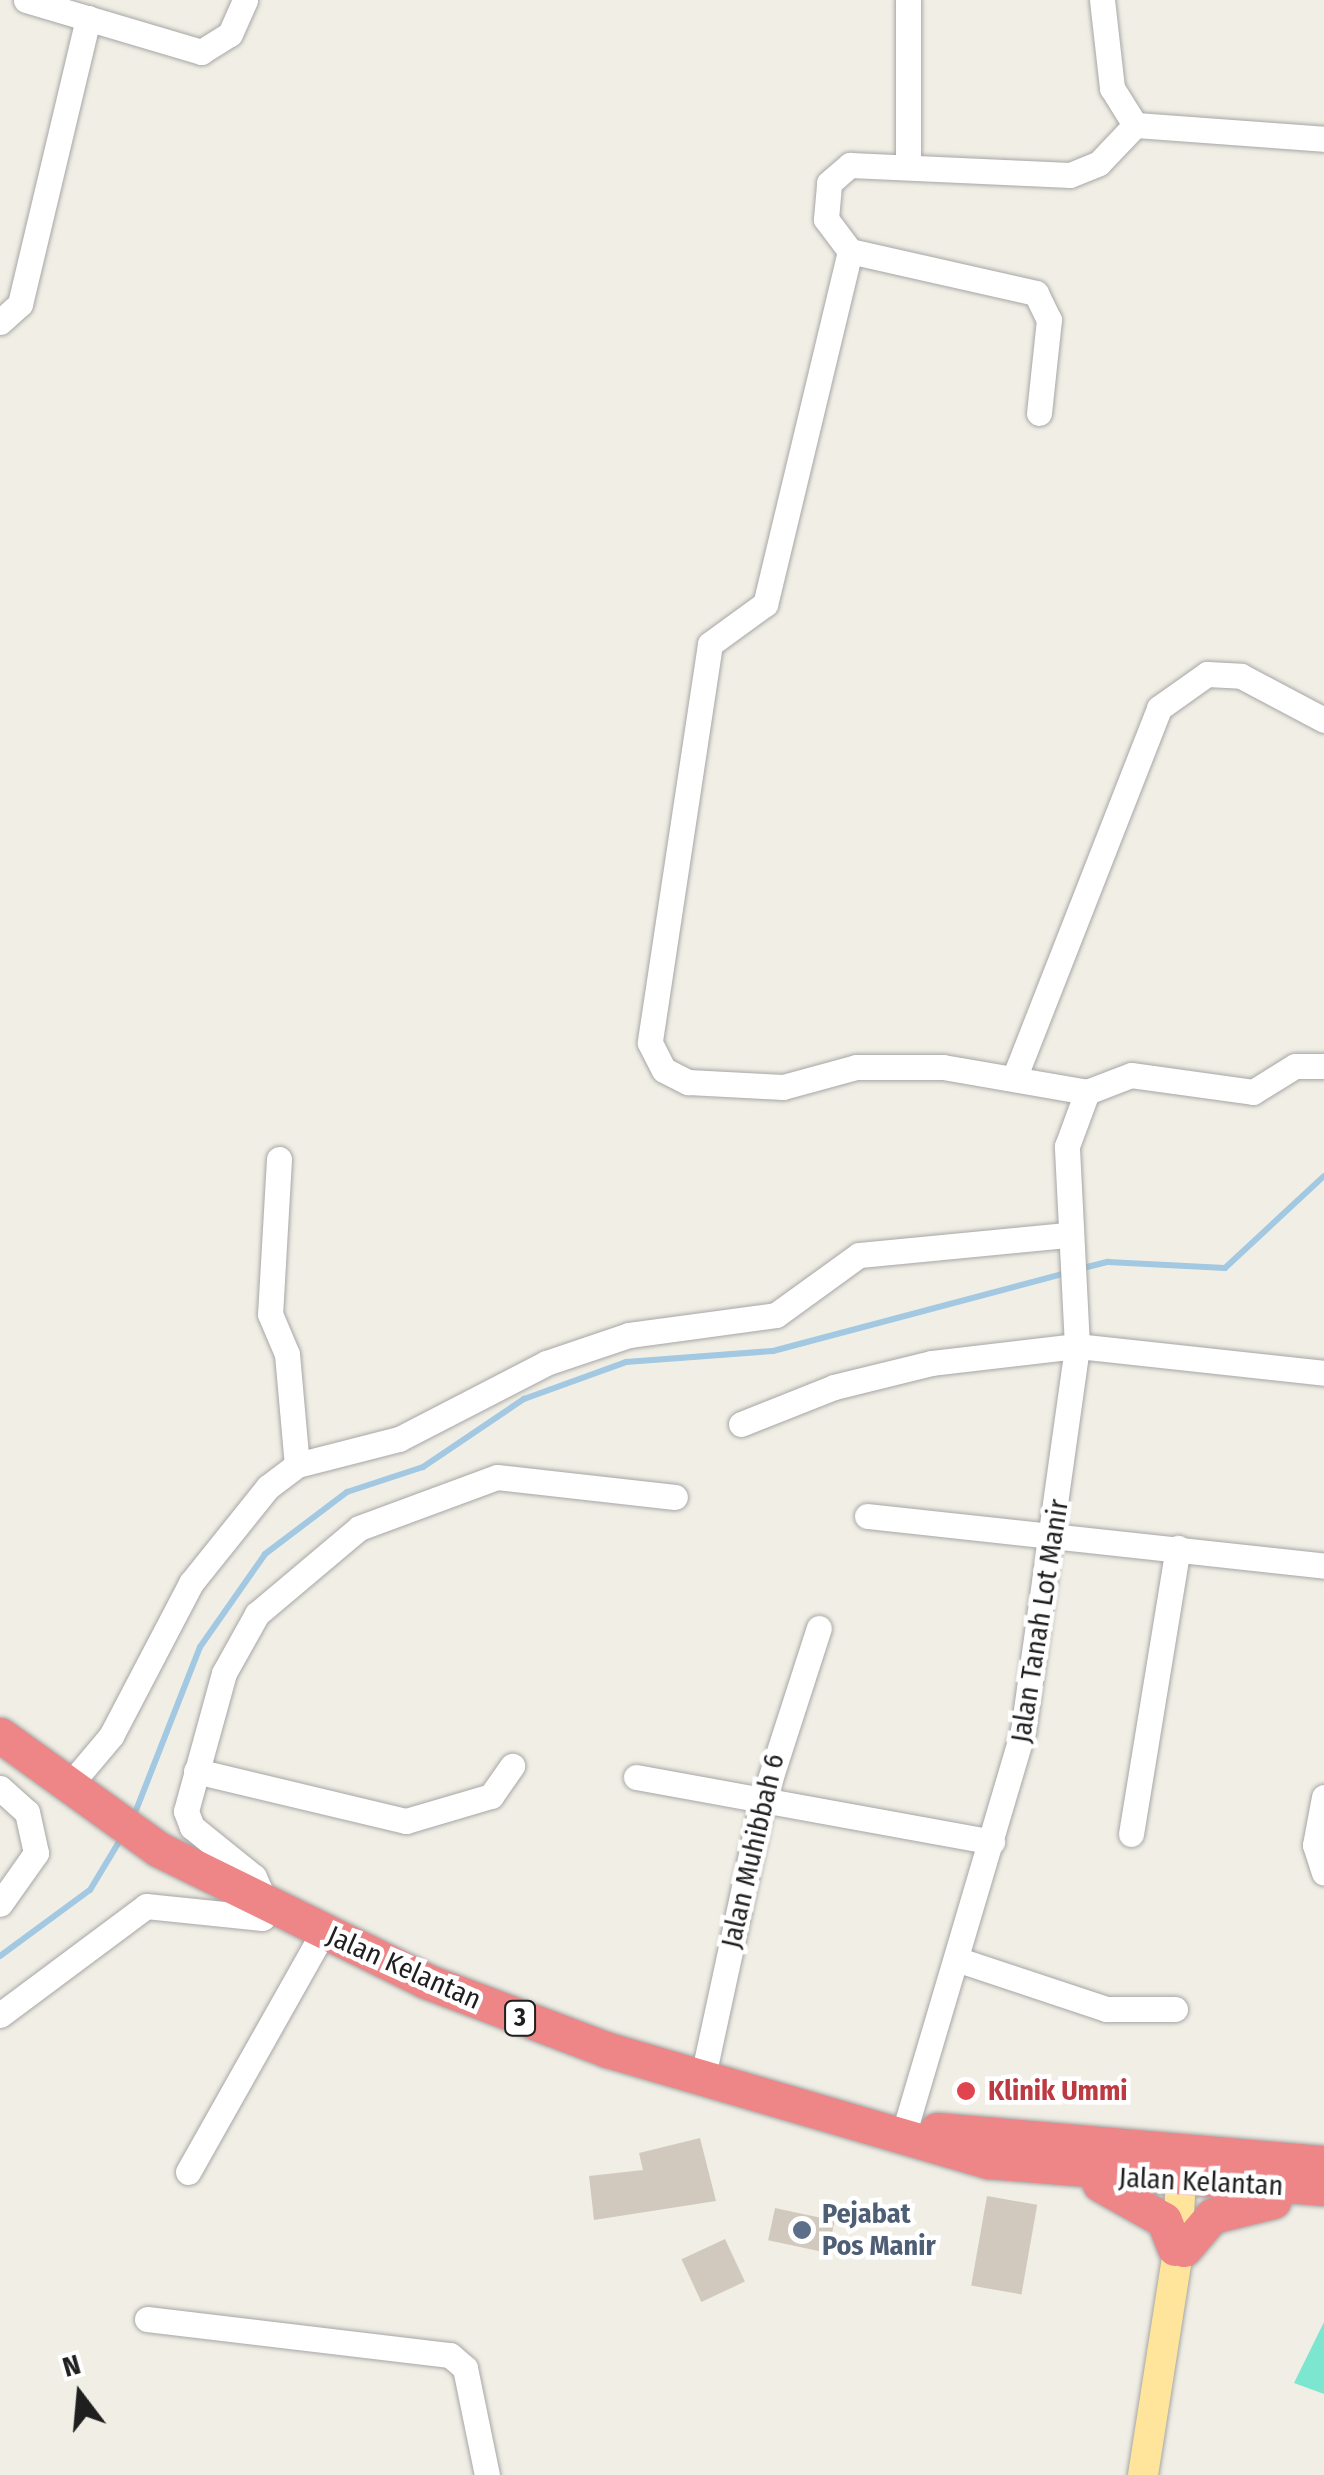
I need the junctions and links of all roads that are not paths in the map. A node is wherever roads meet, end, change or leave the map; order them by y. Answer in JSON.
{"nodes":[{"id":1,"x":245,"y":0,"type":"edge"},
{"id":2,"x":908,"y":0,"type":"edge"},
{"id":3,"x":1102,"y":0,"type":"edge"},
{"id":4,"x":32,"y":1,"type":"edge"},
{"id":5,"x":88,"y":18,"type":"junction"},
{"id":6,"x":1135,"y":125,"type":"junction"},
{"id":7,"x":1324,"y":139,"type":"edge"},
{"id":8,"x":908,"y":164,"type":"junction"},
{"id":9,"x":850,"y":252,"type":"junction"},
{"id":10,"x":0,"y":322,"type":"edge"},
{"id":11,"x":1039,"y":413,"type":"dead end"},
{"id":12,"x":1324,"y":720,"type":"edge"},
{"id":13,"x":1324,"y":1066,"type":"edge"},
{"id":14,"x":1015,"y":1076,"type":"junction"},
{"id":15,"x":1083,"y":1099,"type":"junction"},
{"id":16,"x":279,"y":1158,"type":"dead end"},
{"id":17,"x":1067,"y":1244,"type":"junction"},
{"id":18,"x":1078,"y":1346,"type":"junction"},
{"id":19,"x":1324,"y":1374,"type":"edge"},
{"id":20,"x":741,"y":1424,"type":"dead end"},
{"id":21,"x":297,"y":1465,"type":"junction"},
{"id":22,"x":675,"y":1496,"type":"dead end"},
{"id":23,"x":868,"y":1516,"type":"dead end"},
{"id":24,"x":1055,"y":1536,"type":"junction"},
{"id":25,"x":1178,"y":1548,"type":"junction"},
{"id":26,"x":1324,"y":1566,"type":"edge"},
{"id":27,"x":819,"y":1628,"type":"dead end"},
{"id":28,"x":0,"y":1735,"type":"edge"},
{"id":29,"x":512,"y":1766,"type":"dead end"},
{"id":30,"x":196,"y":1770,"type":"junction"},
{"id":31,"x":636,"y":1776,"type":"dead end"},
{"id":32,"x":0,"y":1788,"type":"edge"},
{"id":33,"x":81,"y":1796,"type":"junction"},
{"id":34,"x":1324,"y":1797,"type":"edge"},
{"id":35,"x":762,"y":1804,"type":"junction"},
{"id":36,"x":1130,"y":1834,"type":"dead end"},
{"id":37,"x":992,"y":1842,"type":"junction"},
{"id":38,"x":1324,"y":1873,"type":"edge"},
{"id":39,"x":0,"y":1904,"type":"edge"},
{"id":40,"x":269,"y":1906,"type":"junction"},
{"id":41,"x":322,"y":1932,"type":"junction"},
{"id":42,"x":956,"y":1959,"type":"junction"},
{"id":43,"x":1175,"y":2009,"type":"dead end"},
{"id":44,"x":0,"y":2015,"type":"edge"},
{"id":45,"x":702,"y":2080,"type":"junction"},
{"id":46,"x":905,"y":2129,"type":"junction"},
{"id":47,"x":1324,"y":2163,"type":"edge"},
{"id":48,"x":1189,"y":2168,"type":"junction"},
{"id":49,"x":188,"y":2172,"type":"dead end"},
{"id":50,"x":1069,"y":2174,"type":"junction"},
{"id":51,"x":1324,"y":2188,"type":"edge"},
{"id":52,"x":1324,"y":2198,"type":"edge"},
{"id":53,"x":1179,"y":2251,"type":"junction"},
{"id":54,"x":147,"y":2318,"type":"dead end"},
{"id":55,"x":486,"y":2475,"type":"edge"},
{"id":56,"x":1143,"y":2475,"type":"edge"}],
"edges":[{"from":1,"to":5,"type":"street"},
{"from":2,"to":8,"type":"street"},
{"from":3,"to":6,"type":"street"},
{"from":4,"to":5,"type":"street"},
{"from":5,"to":10,"type":"street"},
{"from":6,"to":7,"type":"street"},
{"from":6,"to":8,"type":"street"},
{"from":8,"to":9,"type":"street"},
{"from":9,"to":11,"type":"street"},
{"from":9,"to":14,"type":"street"},
{"from":12,"to":14,"type":"street"},
{"from":13,"to":15,"type":"street"},
{"from":14,"to":15,"type":"street"},
{"from":15,"to":17,"type":"street","name":"Jalan Tanah Lot Manir"},
{"from":16,"to":21,"type":"street"},
{"from":17,"to":18,"type":"street","name":"Jalan Tanah Lot Manir"},
{"from":17,"to":21,"type":"street"},
{"from":18,"to":19,"type":"street"},
{"from":18,"to":20,"type":"street"},
{"from":18,"to":24,"type":"street","name":"Jalan Tanah Lot Manir"},
{"from":21,"to":33,"type":"street"},
{"from":22,"to":30,"type":"street"},
{"from":23,"to":24,"type":"street"},
{"from":24,"to":25,"type":"street"},
{"from":24,"to":37,"type":"street","name":"Jalan Tanah Lot Manir"},
{"from":25,"to":26,"type":"street"},
{"from":25,"to":36,"type":"street"},
{"from":27,"to":35,"type":"street","name":"Jalan Muhibbah 6"},
{"from":28,"to":33,"type":"highway","name":"Jalan Kelantan","number":"3"},
{"from":29,"to":30,"type":"street"},
{"from":30,"to":40,"type":"street"},
{"from":31,"to":35,"type":"street"},
{"from":32,"to":39,"type":"street"},
{"from":33,"to":40,"type":"highway","name":"Jalan Kelantan","number":"3"},
{"from":34,"to":38,"type":"street"},
{"from":35,"to":37,"type":"street"},
{"from":35,"to":45,"type":"street","name":"Jalan Muhibbah 6"},
{"from":37,"to":42,"type":"street","name":"Jalan Tanah Lot Manir"},
{"from":40,"to":41,"type":"highway","name":"Jalan Kelantan","number":"3"},
{"from":40,"to":44,"type":"street"},
{"from":41,"to":45,"type":"highway","name":"Jalan Kelantan","number":"3"},
{"from":41,"to":49,"type":"street"},
{"from":42,"to":43,"type":"street"},
{"from":42,"to":46,"type":"street","name":"Jalan Tanah Lot Manir"},
{"from":45,"to":46,"type":"highway","name":"Jalan Kelantan","number":"3"},
{"from":46,"to":48,"type":"highway","name":"Jalan Kelantan","number":"3"},
{"from":46,"to":50,"type":"highway","name":"Jalan Kelantan","number":"3"},
{"from":47,"to":48,"type":"highway","name":"Jalan Kelantan","number":"3"},
{"from":48,"to":50,"type":"highway","name":"Jalan Kelantan","number":"3"},
{"from":48,"to":51,"type":"highway","name":"Jalan Kelantan","number":"3"},
{"from":48,"to":53,"type":"main road"},
{"from":50,"to":53,"type":"highway"},
{"from":52,"to":53,"type":"highway"},
{"from":53,"to":56,"type":"main road"},
{"from":54,"to":55,"type":"street"}]}
